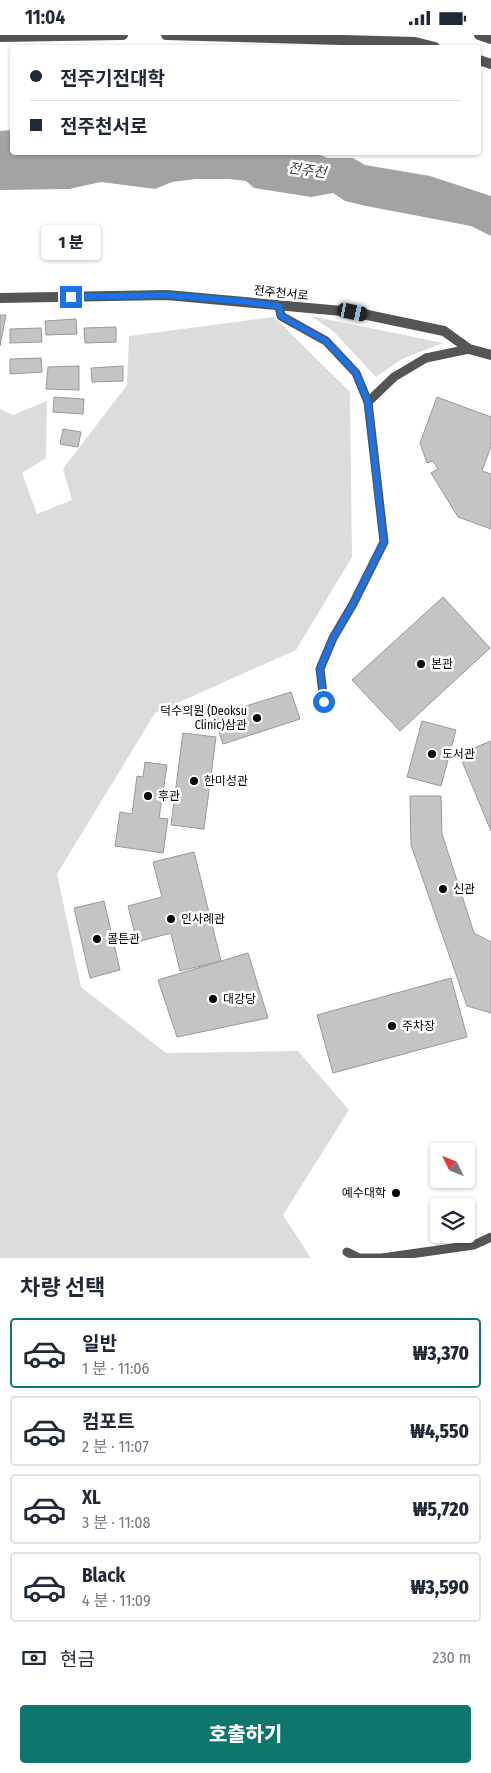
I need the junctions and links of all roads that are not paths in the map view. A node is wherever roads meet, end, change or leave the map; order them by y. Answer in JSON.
{"nodes":[{"id":1,"x":123,"y":35,"type":"edge"},
{"id":2,"x":166,"y":35,"type":"edge"},
{"id":3,"x":479,"y":35,"type":"edge"},
{"id":4,"x":0,"y":37,"type":"edge"},
{"id":5,"x":491,"y":39,"type":"edge"},
{"id":6,"x":428,"y":45,"type":"edge"},
{"id":7,"x":0,"y":298,"type":"edge"},
{"id":8,"x":279,"y":306,"type":"junction"},
{"id":9,"x":469,"y":349,"type":"junction"},
{"id":10,"x":491,"y":355,"type":"edge"},
{"id":11,"x":368,"y":402,"type":"junction"},
{"id":12,"x":324,"y":702,"type":"dead end"},
{"id":13,"x":491,"y":1237,"type":"edge"},
{"id":14,"x":347,"y":1252,"type":"dead end"},
{"id":15,"x":359,"y":1258,"type":"edge"}],
"edges":[{"from":1,"to":4,"type":"street"},
{"from":2,"to":6,"type":"street"},
{"from":3,"to":5,"type":"street"},
{"from":7,"to":8,"type":"street","name":"전주천서로"},
{"from":8,"to":9,"type":"street","name":"전주천서로"},
{"from":8,"to":11,"type":"lane"},
{"from":9,"to":10,"type":"street","name":"전주천서로"},
{"from":9,"to":11,"type":"lane"},
{"from":11,"to":12,"type":"lane"},
{"from":13,"to":15,"type":"lane"},
{"from":14,"to":15,"type":"lane"}]}
